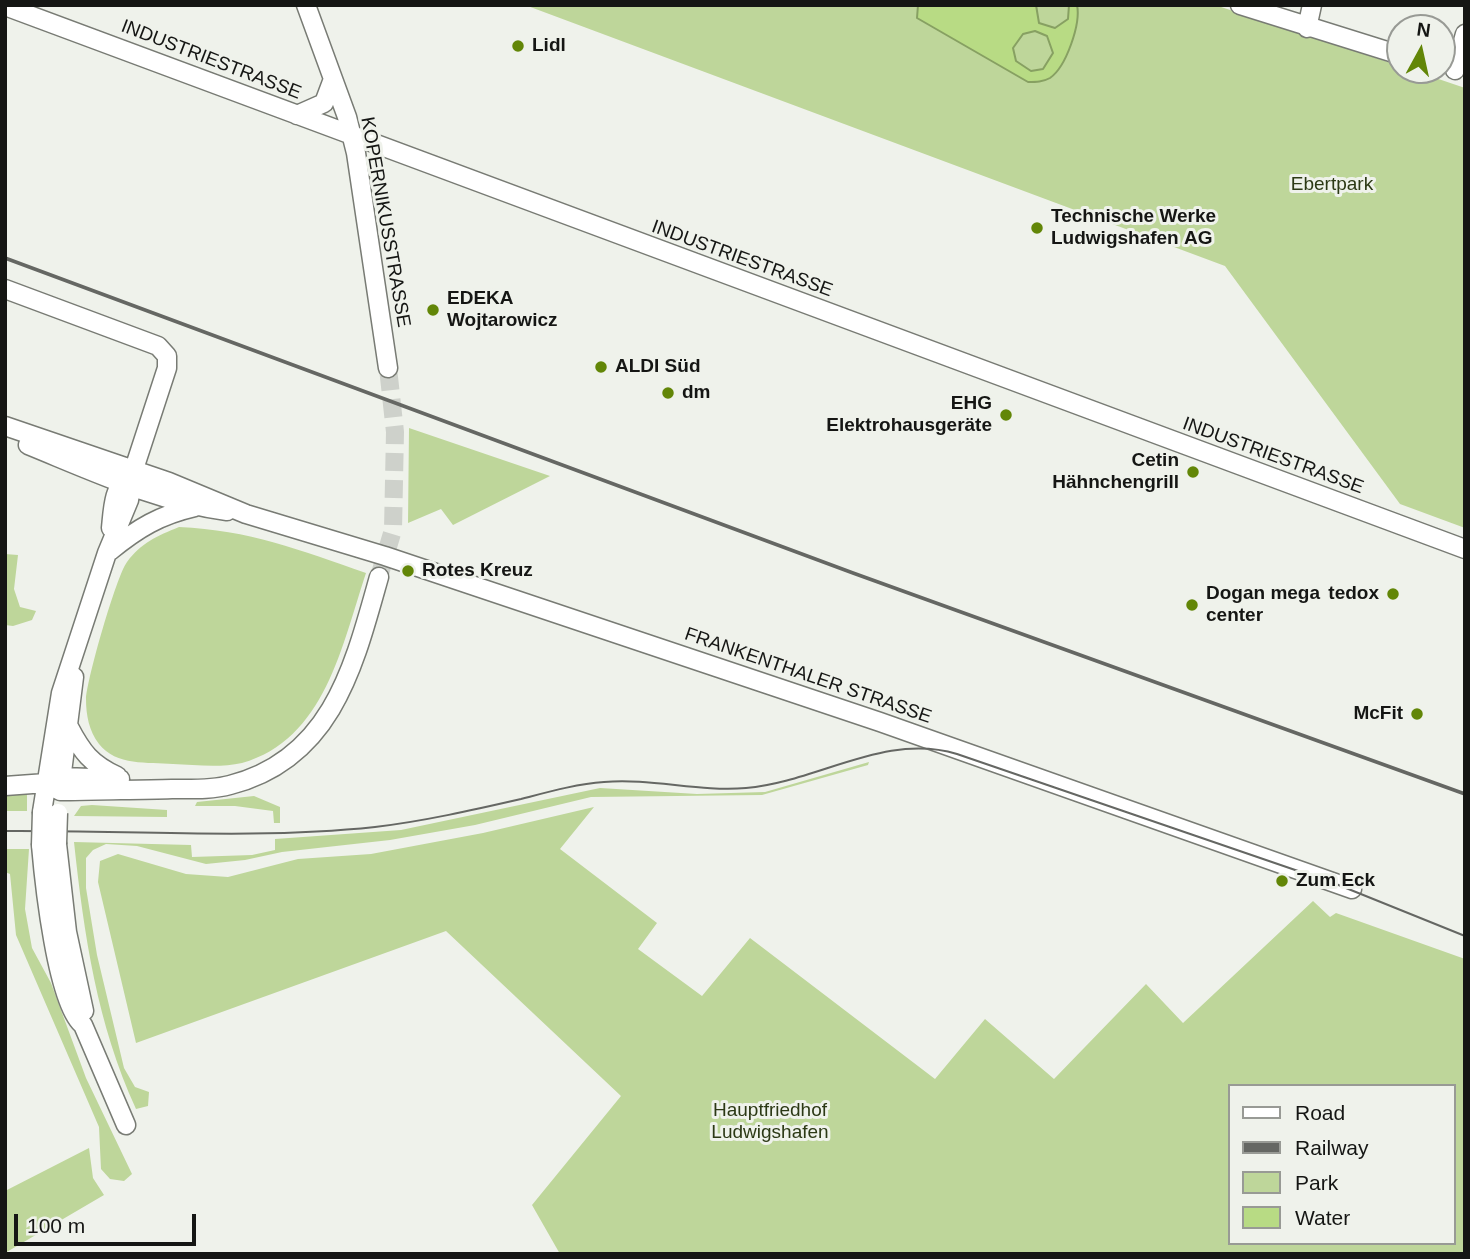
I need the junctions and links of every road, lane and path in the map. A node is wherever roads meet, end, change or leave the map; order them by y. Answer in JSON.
{"nodes":[{"id":1,"x":306,"y":5,"type":"edge"},
{"id":2,"x":1240,"y":5,"type":"edge"},
{"id":3,"x":1312,"y":5,"type":"edge"},
{"id":4,"x":5,"y":6,"type":"edge"},
{"id":5,"x":1307,"y":28,"type":"junction"},
{"id":6,"x":1465,"y":34,"type":"edge"},
{"id":7,"x":1386,"y":51,"type":"edge"},
{"id":8,"x":1456,"y":64,"type":"edge"},
{"id":9,"x":333,"y":79,"type":"junction"},
{"id":10,"x":297,"y":115,"type":"junction"},
{"id":11,"x":352,"y":136,"type":"junction"},
{"id":12,"x":5,"y":289,"type":"edge"},
{"id":13,"x":388,"y":368,"type":"tunnel mouth"},
{"id":14,"x":5,"y":426,"type":"edge"},
{"id":15,"x":5,"y":436,"type":"edge"},
{"id":16,"x":129,"y":479,"type":"junction"},
{"id":17,"x":196,"y":507,"type":"junction"},
{"id":18,"x":246,"y":514,"type":"junction"},
{"id":19,"x":1465,"y":550,"type":"edge"},
{"id":20,"x":107,"y":553,"type":"junction"},
{"id":21,"x":379,"y":577,"type":"tunnel mouth"},
{"id":22,"x":74,"y":659,"type":"junction"},
{"id":23,"x":69,"y":727,"type":"junction"},
{"id":24,"x":123,"y":779,"type":"junction"},
{"id":25,"x":246,"y":780,"type":"junction"},
{"id":26,"x":56,"y":784,"type":"junction"},
{"id":27,"x":5,"y":786,"type":"edge"},
{"id":28,"x":1352,"y":888,"type":"dead end"},
{"id":29,"x":126,"y":1125,"type":"dead end"}],
"edges":[{"from":1,"to":9,"type":"street","name":"KOPERNIKUSSTRASSE"},
{"from":2,"to":5,"type":"street"},
{"from":3,"to":5,"type":"street"},
{"from":4,"to":10,"type":"street","name":"INDUSTRIESTRASSE"},
{"from":5,"to":7,"type":"street"},
{"from":6,"to":8,"type":"street"},
{"from":9,"to":10,"type":"street"},
{"from":9,"to":11,"type":"street","name":"KOPERNIKUSSTRASSE"},
{"from":10,"to":11,"type":"street","name":"INDUSTRIESTRASSE"},
{"from":11,"to":13,"type":"street","name":"KOPERNIKUSSTRASSE"},
{"from":11,"to":19,"type":"street","name":"INDUSTRIESTRASSE"},
{"from":12,"to":16,"type":"street"},
{"from":14,"to":16,"type":"street","name":"FRANKENTHALER STRASSE"},
{"from":15,"to":16,"type":"street","name":"FRANKENTHALER STRASSE"},
{"from":16,"to":17,"type":"street","name":"FRANKENTHALER STRASSE"},
{"from":16,"to":18,"type":"street","name":"FRANKENTHALER STRASSE"},
{"from":16,"to":20,"type":"street"},
{"from":17,"to":18,"type":"street","name":"FRANKENTHALER STRASSE"},
{"from":17,"to":20,"type":"street"},
{"from":18,"to":28,"type":"street","name":"FRANKENTHALER STRASSE"},
{"from":20,"to":22,"type":"street"},
{"from":21,"to":25,"type":"street"},
{"from":22,"to":23,"type":"street"},
{"from":22,"to":26,"type":"street"},
{"from":23,"to":24,"type":"street"},
{"from":23,"to":26,"type":"street"},
{"from":24,"to":25,"type":"street"},
{"from":24,"to":26,"type":"street"},
{"from":25,"to":26,"type":"street"},
{"from":26,"to":27,"type":"street"},
{"from":26,"to":29,"type":"street","bridge":true}]}
